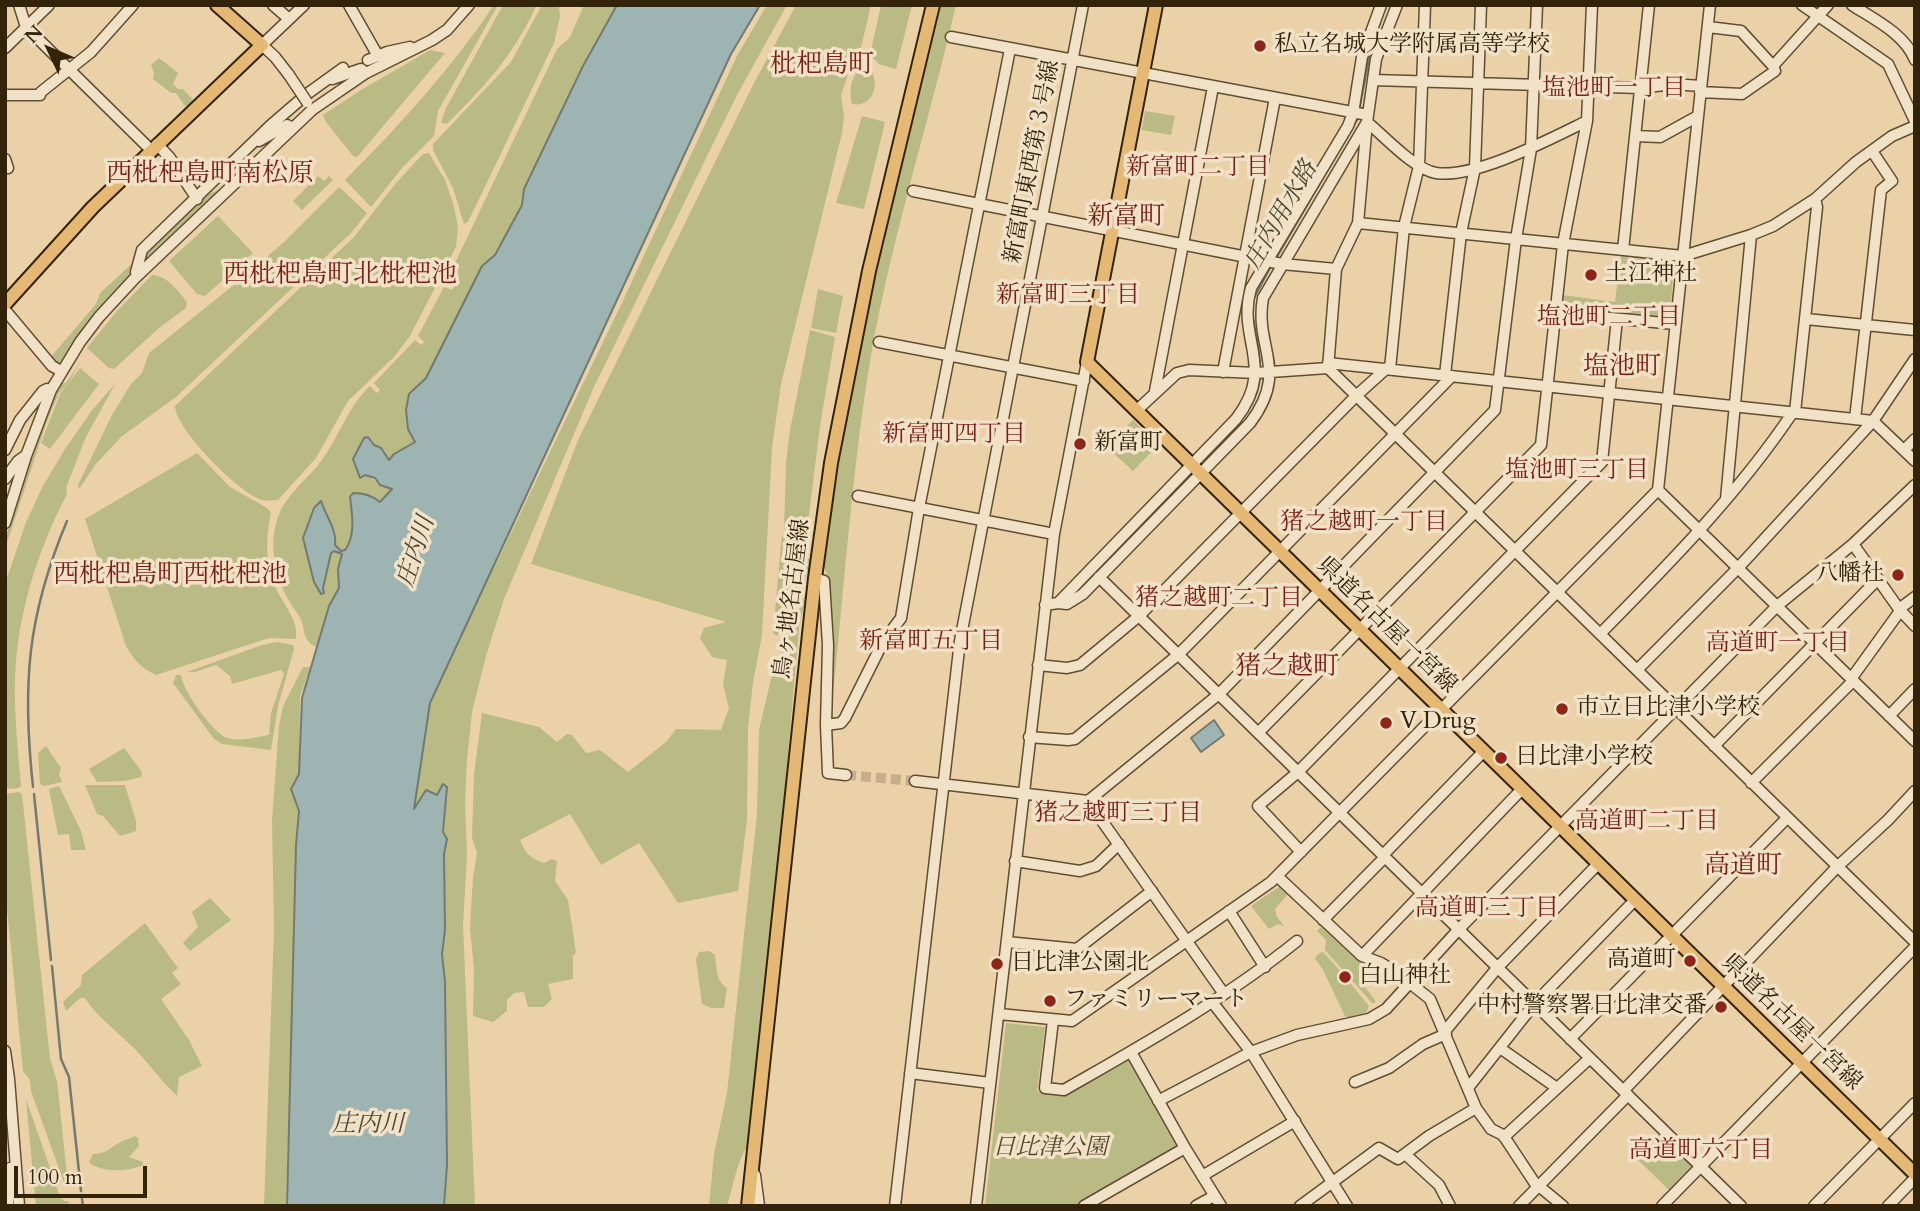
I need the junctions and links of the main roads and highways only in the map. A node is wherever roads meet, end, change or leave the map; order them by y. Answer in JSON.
{"nodes":[{"id":1,"x":217,"y":5,"type":"edge"},
{"id":2,"x":933,"y":5,"type":"edge"},
{"id":3,"x":1156,"y":5,"type":"edge"},
{"id":4,"x":6,"y":304,"type":"edge"},
{"id":5,"x":1915,"y":1176,"type":"edge"},
{"id":6,"x":748,"y":1206,"type":"edge"}],
"edges":[{"from":1,"to":4,"type":"main road"},
{"from":2,"to":6,"type":"main road","name":"鳥ヶ地名古屋線"},
{"from":3,"to":5,"type":"main road","name":"県道名古屋一宮線"}]}
